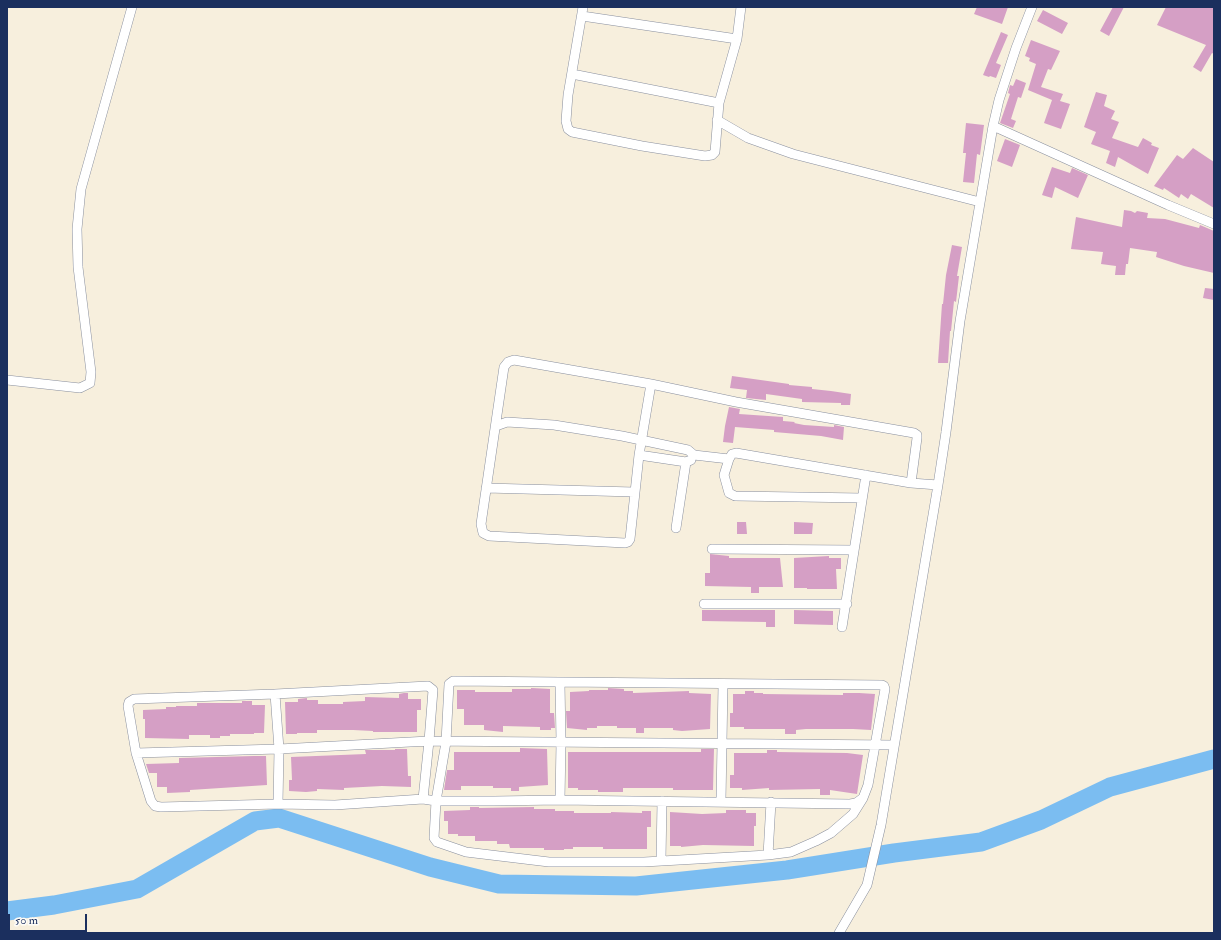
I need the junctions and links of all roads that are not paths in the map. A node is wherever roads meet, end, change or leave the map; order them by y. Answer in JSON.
{"nodes":[{"id":1,"x":132,"y":7,"type":"edge"},
{"id":2,"x":741,"y":7,"type":"edge"},
{"id":3,"x":1032,"y":7,"type":"edge"},
{"id":4,"x":582,"y":12,"type":"edge"},
{"id":5,"x":737,"y":39,"type":"junction"},
{"id":6,"x":572,"y":74,"type":"junction"},
{"id":7,"x":718,"y":103,"type":"junction"},
{"id":8,"x":717,"y":120,"type":"junction"},
{"id":9,"x":993,"y":126,"type":"junction"},
{"id":10,"x":980,"y":202,"type":"junction"},
{"id":11,"x":1214,"y":224,"type":"edge"},
{"id":12,"x":7,"y":380,"type":"edge"},
{"id":13,"x":651,"y":384,"type":"junction"},
{"id":14,"x":496,"y":426,"type":"junction"},
{"id":15,"x":642,"y":440,"type":"junction"},
{"id":16,"x":639,"y":455,"type":"junction"},
{"id":17,"x":694,"y":455,"type":"junction"},
{"id":18,"x":729,"y":459,"type":"junction"},
{"id":19,"x":686,"y":462,"type":"junction"},
{"id":20,"x":866,"y":475,"type":"junction"},
{"id":21,"x":911,"y":483,"type":"junction"},
{"id":22,"x":938,"y":486,"type":"junction"},
{"id":23,"x":486,"y":488,"type":"junction"},
{"id":24,"x":634,"y":492,"type":"junction"},
{"id":25,"x":862,"y":498,"type":"junction"},
{"id":26,"x":676,"y":528,"type":"dead end"},
{"id":27,"x":712,"y":549,"type":"dead end"},
{"id":28,"x":854,"y":550,"type":"junction"},
{"id":29,"x":704,"y":604,"type":"dead end"},
{"id":30,"x":847,"y":604,"type":"junction"},
{"id":31,"x":842,"y":627,"type":"dead end"},
{"id":32,"x":560,"y":683,"type":"junction"},
{"id":33,"x":723,"y":684,"type":"junction"},
{"id":34,"x":275,"y":694,"type":"junction"},
{"id":35,"x":429,"y":741,"type":"junction"},
{"id":36,"x":446,"y":742,"type":"junction"},
{"id":37,"x":561,"y":742,"type":"junction"},
{"id":38,"x":722,"y":743,"type":"junction"},
{"id":39,"x":874,"y":744,"type":"junction"},
{"id":40,"x":894,"y":745,"type":"junction"},
{"id":41,"x":279,"y":749,"type":"junction"},
{"id":42,"x":136,"y":753,"type":"junction"},
{"id":43,"x":863,"y":798,"type":"junction"},
{"id":44,"x":423,"y":799,"type":"junction"},
{"id":45,"x":560,"y":800,"type":"junction"},
{"id":46,"x":436,"y":801,"type":"junction"},
{"id":47,"x":662,"y":801,"type":"junction"},
{"id":48,"x":721,"y":801,"type":"junction"},
{"id":49,"x":771,"y":802,"type":"junction"},
{"id":50,"x":278,"y":804,"type":"junction"},
{"id":51,"x":768,"y":855,"type":"junction"},
{"id":52,"x":661,"y":860,"type":"junction"},
{"id":53,"x":839,"y":933,"type":"edge"}],
"edges":[{"from":1,"to":12,"type":"street"},
{"from":2,"to":5,"type":"street"},
{"from":3,"to":9,"type":"street"},
{"from":4,"to":5,"type":"street"},
{"from":4,"to":6,"type":"street"},
{"from":5,"to":7,"type":"street"},
{"from":6,"to":7,"type":"street"},
{"from":6,"to":8,"type":"street"},
{"from":7,"to":8,"type":"street"},
{"from":8,"to":10,"type":"street"},
{"from":9,"to":10,"type":"street"},
{"from":9,"to":11,"type":"street"},
{"from":10,"to":22,"type":"street"},
{"from":13,"to":14,"type":"street"},
{"from":13,"to":15,"type":"street"},
{"from":13,"to":21,"type":"street"},
{"from":14,"to":15,"type":"street"},
{"from":14,"to":23,"type":"street"},
{"from":15,"to":16,"type":"street"},
{"from":15,"to":17,"type":"street"},
{"from":16,"to":19,"type":"street"},
{"from":16,"to":24,"type":"street"},
{"from":17,"to":18,"type":"street"},
{"from":17,"to":19,"type":"street"},
{"from":18,"to":20,"type":"street"},
{"from":18,"to":25,"type":"street"},
{"from":19,"to":26,"type":"street"},
{"from":20,"to":21,"type":"street"},
{"from":20,"to":25,"type":"street"},
{"from":21,"to":22,"type":"street"},
{"from":22,"to":40,"type":"street"},
{"from":23,"to":24,"type":"street"},
{"from":23,"to":24,"type":"street"},
{"from":25,"to":28,"type":"street"},
{"from":27,"to":28,"type":"street"},
{"from":28,"to":30,"type":"street"},
{"from":29,"to":30,"type":"street"},
{"from":30,"to":31,"type":"street"},
{"from":32,"to":33,"type":"street"},
{"from":32,"to":36,"type":"street"},
{"from":32,"to":37,"type":"street"},
{"from":33,"to":38,"type":"street"},
{"from":33,"to":39,"type":"street"},
{"from":34,"to":35,"type":"street"},
{"from":34,"to":41,"type":"street"},
{"from":34,"to":42,"type":"street"},
{"from":35,"to":36,"type":"street"},
{"from":35,"to":41,"type":"street"},
{"from":35,"to":44,"type":"street"},
{"from":36,"to":37,"type":"street"},
{"from":36,"to":46,"type":"street"},
{"from":37,"to":38,"type":"street"},
{"from":37,"to":45,"type":"street"},
{"from":38,"to":39,"type":"street"},
{"from":38,"to":48,"type":"street"},
{"from":39,"to":40,"type":"street"},
{"from":39,"to":43,"type":"street"},
{"from":40,"to":53,"type":"street"},
{"from":41,"to":42,"type":"street"},
{"from":41,"to":50,"type":"street"},
{"from":42,"to":50,"type":"street"},
{"from":43,"to":49,"type":"street"},
{"from":43,"to":51,"type":"street"},
{"from":44,"to":46,"type":"street"},
{"from":44,"to":50,"type":"street"},
{"from":45,"to":46,"type":"street"},
{"from":45,"to":47,"type":"street"},
{"from":46,"to":52,"type":"street"},
{"from":47,"to":48,"type":"street"},
{"from":47,"to":52,"type":"street"},
{"from":48,"to":49,"type":"street"},
{"from":49,"to":51,"type":"street"},
{"from":51,"to":52,"type":"street"}]}
